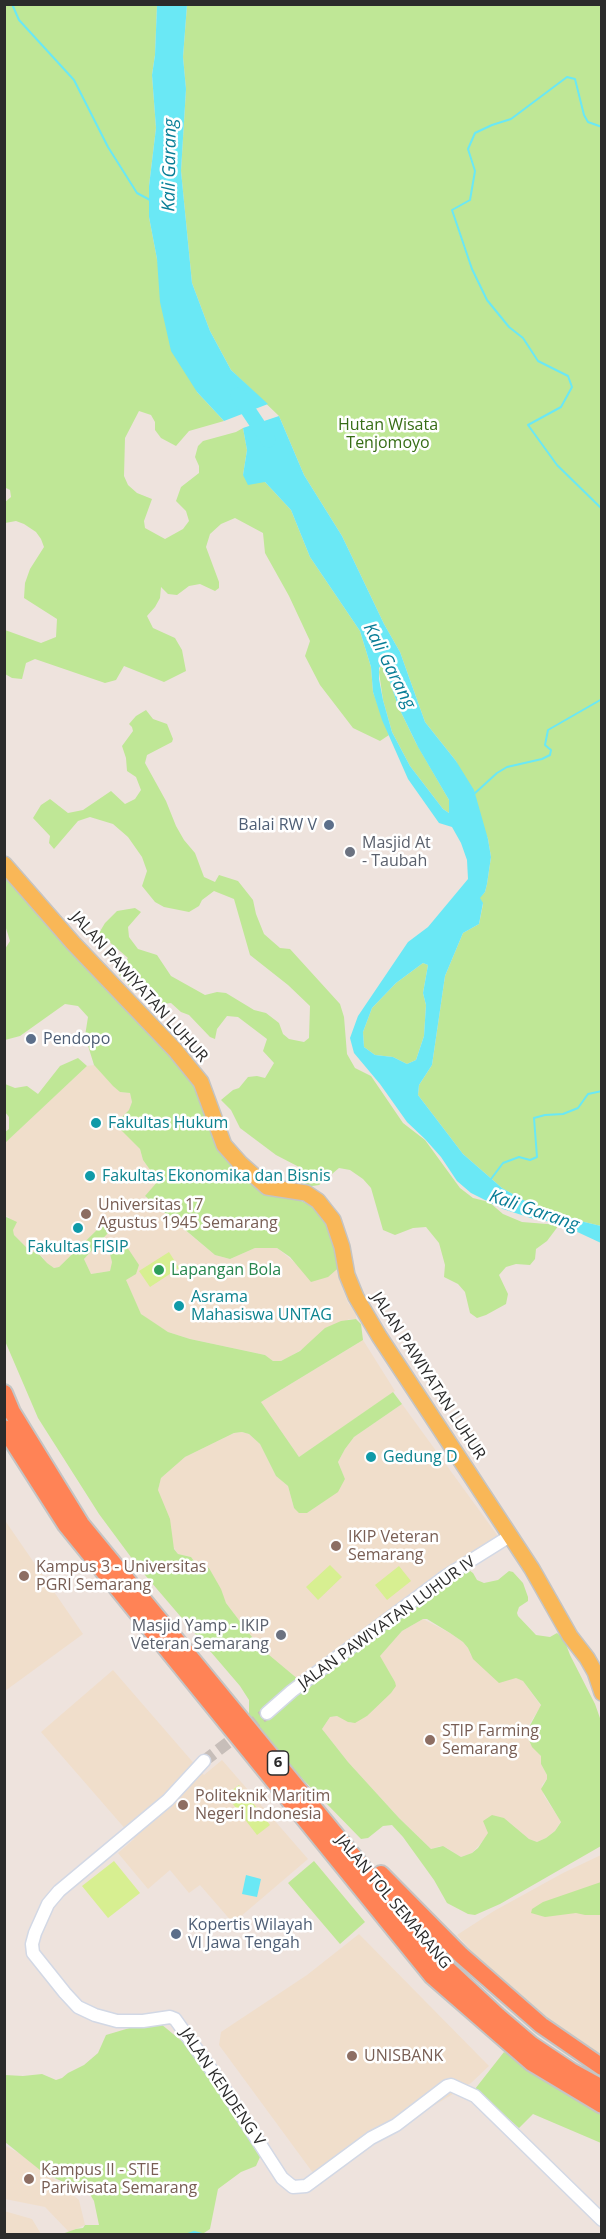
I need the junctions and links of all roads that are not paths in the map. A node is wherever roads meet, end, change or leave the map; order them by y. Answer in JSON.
{"nodes":[{"id":1,"x":4,"y":864,"type":"edge"},
{"id":2,"x":4,"y":1393,"type":"edge"},
{"id":3,"x":4,"y":1428,"type":"edge"},
{"id":4,"x":510,"y":1536,"type":"junction"},
{"id":5,"x":602,"y":1693,"type":"edge"},
{"id":6,"x":267,"y":1713,"type":"tunnel mouth"},
{"id":7,"x":204,"y":1761,"type":"tunnel mouth"},
{"id":8,"x":309,"y":1800,"type":"junction"},
{"id":9,"x":602,"y":2067,"type":"edge"},
{"id":10,"x":602,"y":2088,"type":"edge"},
{"id":11,"x":602,"y":2105,"type":"edge"},
{"id":12,"x":602,"y":2220,"type":"edge"}],
"edges":[{"from":1,"to":4,"type":"main road","name":"JALAN PAWIYATAN LUHUR"},
{"from":2,"to":8,"type":"highway","name":"JALAN TOL SEMARANG","number":"6"},
{"from":3,"to":11,"type":"highway","name":"JALAN TOL SEMARANG","number":"6"},
{"from":4,"to":5,"type":"main road","name":"JALAN PAWIYATAN LUHUR"},
{"from":4,"to":6,"type":"street","name":"JALAN PAWIYATAN LUHUR IV"},
{"from":7,"to":12,"type":"street","name":"JALAN KENDENG V"},
{"from":8,"to":9,"type":"highway"},
{"from":8,"to":10,"type":"highway","name":"JALAN TOL SEMARANG","number":"6"}]}
